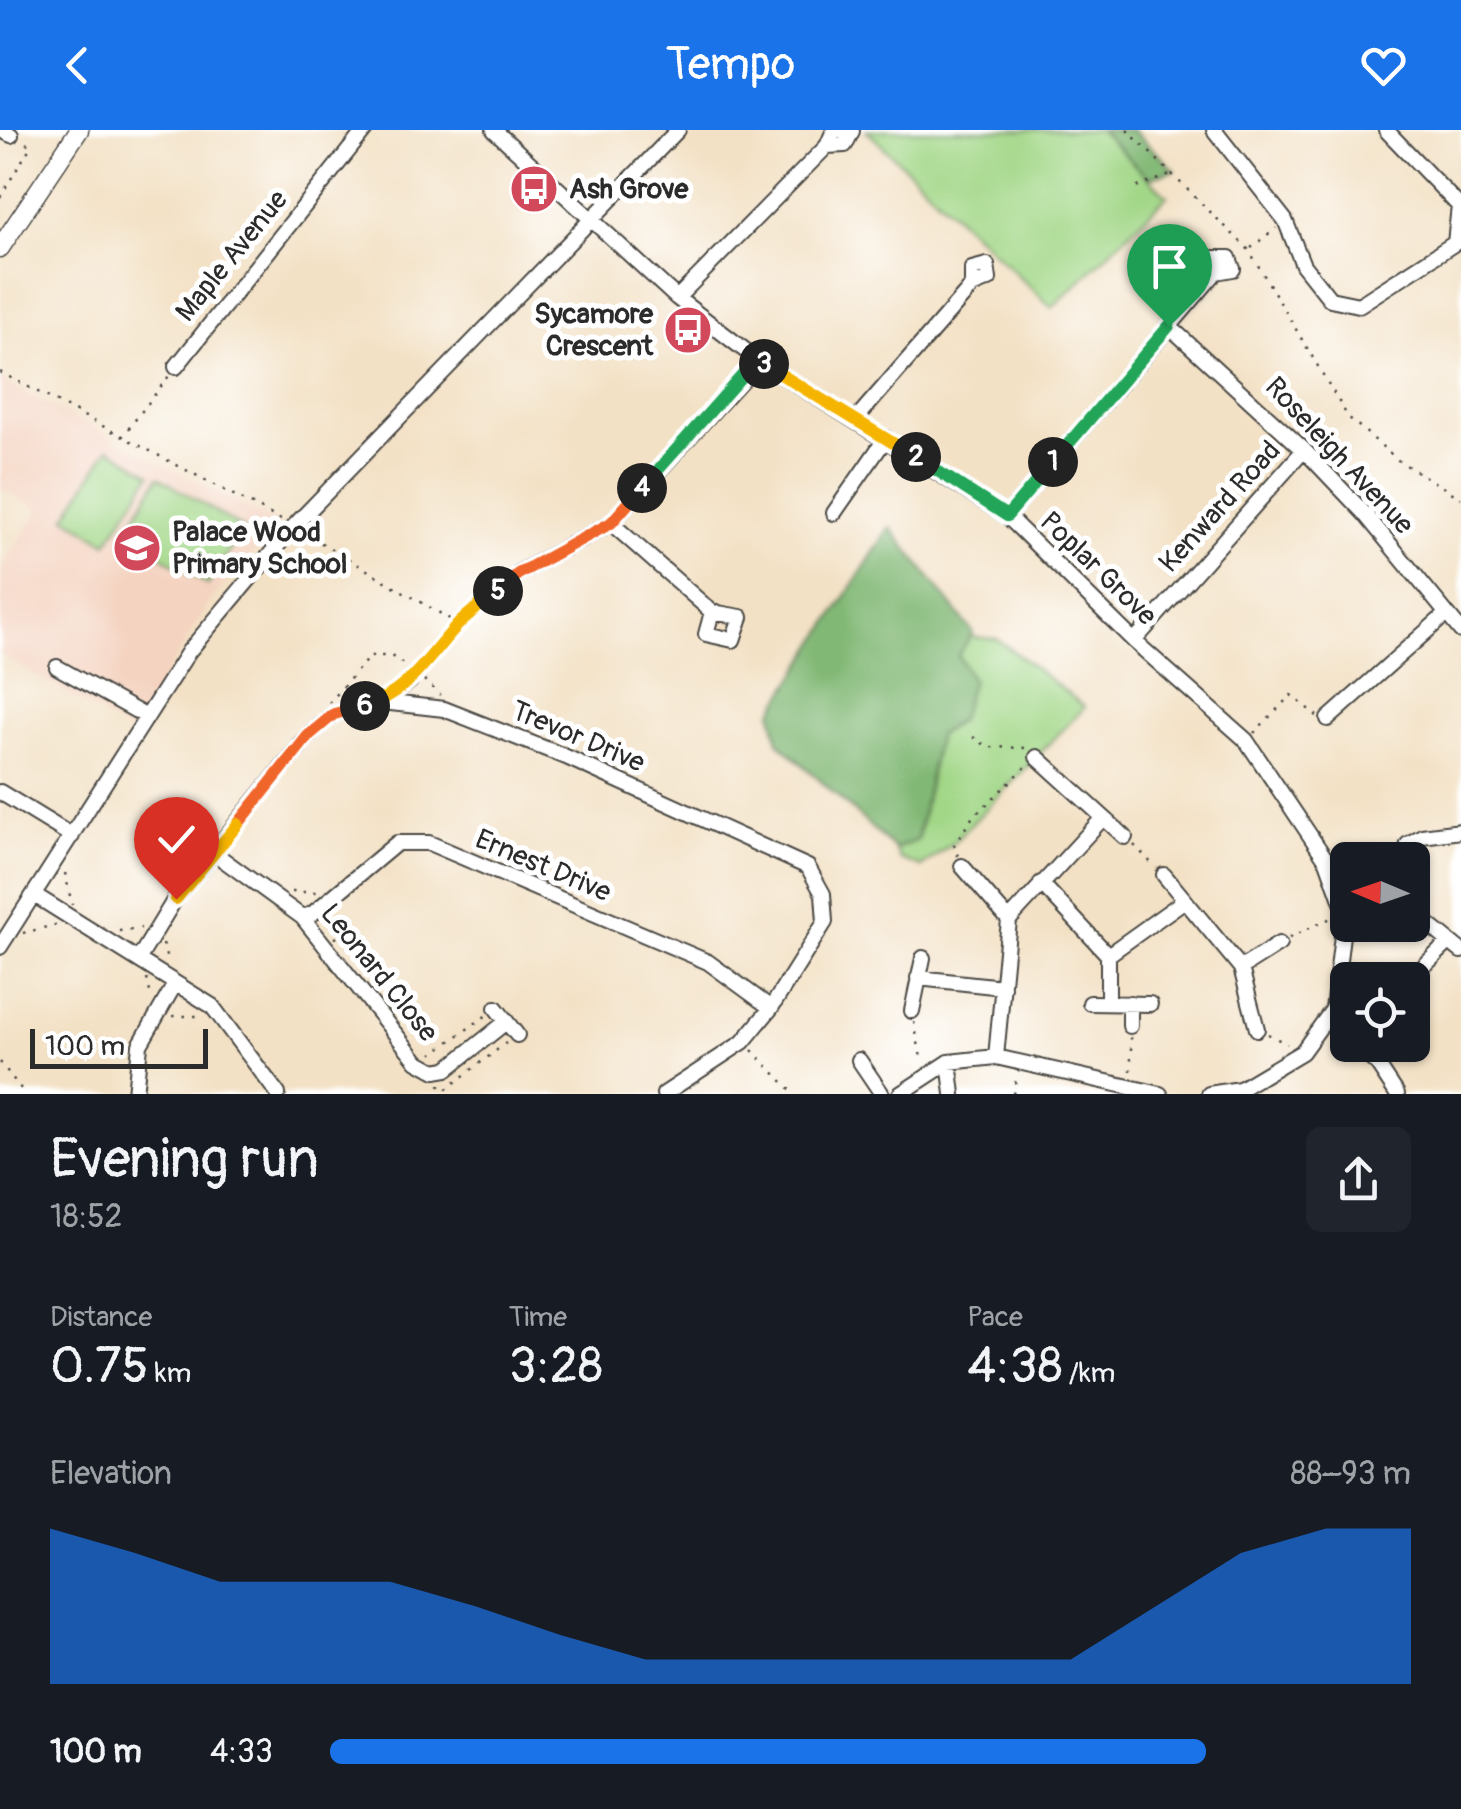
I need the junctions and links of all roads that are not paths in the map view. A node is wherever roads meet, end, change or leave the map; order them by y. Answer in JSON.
{"nodes":[{"id":1,"x":79,"y":130,"type":"edge"},
{"id":2,"x":365,"y":130,"type":"edge"},
{"id":3,"x":494,"y":130,"type":"edge"},
{"id":4,"x":1214,"y":130,"type":"edge"},
{"id":5,"x":1386,"y":130,"type":"edge"},
{"id":6,"x":673,"y":135,"type":"edge"},
{"id":7,"x":827,"y":146,"type":"dead end"},
{"id":8,"x":593,"y":222,"type":"junction"},
{"id":9,"x":0,"y":248,"type":"edge"},
{"id":10,"x":1216,"y":272,"type":"dead end"},
{"id":11,"x":972,"y":286,"type":"dead end"},
{"id":12,"x":677,"y":298,"type":"junction"},
{"id":13,"x":1169,"y":326,"type":"junction"},
{"id":14,"x":759,"y":361,"type":"junction"},
{"id":15,"x":176,"y":367,"type":"road end"},
{"id":16,"x":856,"y":419,"type":"junction"},
{"id":17,"x":886,"y":438,"type":"junction"},
{"id":18,"x":1304,"y":450,"type":"junction"},
{"id":19,"x":834,"y":514,"type":"dead end"},
{"id":20,"x":1007,"y":516,"type":"junction"},
{"id":21,"x":611,"y":523,"type":"junction"},
{"id":22,"x":518,"y":574,"type":"road end"},
{"id":23,"x":712,"y":612,"type":"dead end"},
{"id":24,"x":1446,"y":614,"type":"junction"},
{"id":25,"x":1461,"y":631,"type":"edge"},
{"id":26,"x":1134,"y":641,"type":"junction"},
{"id":27,"x":58,"y":667,"type":"dead end"},
{"id":28,"x":410,"y":681,"type":"road end"},
{"id":29,"x":382,"y":702,"type":"junction"},
{"id":30,"x":147,"y":717,"type":"junction"},
{"id":31,"x":1328,"y":719,"type":"road end"},
{"id":32,"x":1037,"y":757,"type":"road end"},
{"id":33,"x":0,"y":792,"type":"edge"},
{"id":34,"x":1102,"y":819,"type":"junction"},
{"id":35,"x":1461,"y":831,"type":"edge"},
{"id":36,"x":72,"y":836,"type":"junction"},
{"id":37,"x":1125,"y":837,"type":"road end"},
{"id":38,"x":1412,"y":842,"type":"edge"},
{"id":39,"x":214,"y":853,"type":"junction"},
{"id":40,"x":962,"y":866,"type":"road end"},
{"id":41,"x":1330,"y":870,"type":"edge"},
{"id":42,"x":1164,"y":875,"type":"road end"},
{"id":43,"x":1041,"y":883,"type":"junction"},
{"id":44,"x":36,"y":896,"type":"junction"},
{"id":45,"x":1185,"y":900,"type":"junction"},
{"id":46,"x":302,"y":916,"type":"junction"},
{"id":47,"x":1009,"y":920,"type":"junction"},
{"id":48,"x":1430,"y":926,"type":"edge"},
{"id":49,"x":4,"y":942,"type":"edge"},
{"id":50,"x":1342,"y":942,"type":"edge"},
{"id":51,"x":1279,"y":944,"type":"road end"},
{"id":52,"x":1455,"y":947,"type":"edge"},
{"id":53,"x":1108,"y":954,"type":"junction"},
{"id":54,"x":923,"y":958,"type":"dead end"},
{"id":55,"x":140,"y":962,"type":"junction"},
{"id":56,"x":1430,"y":962,"type":"edge"},
{"id":57,"x":1242,"y":968,"type":"junction"},
{"id":58,"x":918,"y":978,"type":"junction"},
{"id":59,"x":173,"y":982,"type":"junction"},
{"id":60,"x":1003,"y":987,"type":"junction"},
{"id":61,"x":1090,"y":1003,"type":"dead end"},
{"id":62,"x":1108,"y":1003,"type":"junction"},
{"id":63,"x":1130,"y":1003,"type":"junction"},
{"id":64,"x":1150,"y":1004,"type":"dead end"},
{"id":65,"x":496,"y":1008,"type":"road end"},
{"id":66,"x":772,"y":1008,"type":"junction"},
{"id":67,"x":912,"y":1011,"type":"road end"},
{"id":68,"x":506,"y":1022,"type":"junction"},
{"id":69,"x":1130,"y":1026,"type":"road end"},
{"id":70,"x":1258,"y":1028,"type":"road end"},
{"id":71,"x":517,"y":1035,"type":"dead end"},
{"id":72,"x":996,"y":1057,"type":"junction"},
{"id":73,"x":858,"y":1060,"type":"dead end"},
{"id":74,"x":949,"y":1062,"type":"junction"},
{"id":75,"x":1375,"y":1062,"type":"edge"},
{"id":76,"x":1380,"y":1062,"type":"edge"},
{"id":77,"x":1378,"y":1065,"type":"junction"},
{"id":78,"x":1394,"y":1090,"type":"edge"},
{"id":79,"x":1241,"y":1091,"type":"edge"},
{"id":80,"x":1131,"y":1092,"type":"edge"},
{"id":81,"x":134,"y":1094,"type":"edge"},
{"id":82,"x":278,"y":1094,"type":"edge"},
{"id":83,"x":664,"y":1094,"type":"edge"},
{"id":84,"x":882,"y":1094,"type":"edge"},
{"id":85,"x":900,"y":1094,"type":"edge"},
{"id":86,"x":952,"y":1094,"type":"edge"},
{"id":87,"x":1160,"y":1094,"type":"edge"},
{"id":88,"x":1210,"y":1094,"type":"edge"}],
"edges":[{"from":1,"to":9,"type":"main road"},
{"from":2,"to":15,"type":"street","name":"Maple Avenue"},
{"from":3,"to":8,"type":"street","name":"Poplar Grove"},
{"from":4,"to":5,"type":"street"},
{"from":6,"to":8,"type":"street"},
{"from":7,"to":12,"type":"street"},
{"from":8,"to":12,"type":"street","name":"Poplar Grove"},
{"from":8,"to":30,"type":"street"},
{"from":10,"to":13,"type":"street"},
{"from":11,"to":16,"type":"street"},
{"from":12,"to":14,"type":"street","name":"Poplar Grove"},
{"from":13,"to":18,"type":"street","name":"Roseleigh Avenue"},
{"from":13,"to":20,"type":"street"},
{"from":14,"to":16,"type":"street","name":"Poplar Grove"},
{"from":14,"to":21,"type":"street"},
{"from":16,"to":17,"type":"street","name":"Poplar Grove"},
{"from":17,"to":19,"type":"street"},
{"from":17,"to":20,"type":"street","name":"Poplar Grove"},
{"from":18,"to":24,"type":"street","name":"Roseleigh Avenue"},
{"from":18,"to":26,"type":"street","name":"Kenward Road"},
{"from":20,"to":26,"type":"street","name":"Poplar Grove"},
{"from":21,"to":22,"type":"street"},
{"from":21,"to":23,"type":"street"},
{"from":24,"to":25,"type":"street","name":"Roseleigh Avenue"},
{"from":24,"to":31,"type":"street"},
{"from":26,"to":41,"type":"street","name":"Poplar Grove"},
{"from":27,"to":30,"type":"street"},
{"from":28,"to":29,"type":"street"},
{"from":29,"to":39,"type":"street","name":"Trevor Drive"},
{"from":29,"to":66,"type":"street","name":"Trevor Drive"},
{"from":30,"to":36,"type":"street"},
{"from":32,"to":34,"type":"street"},
{"from":33,"to":36,"type":"street"},
{"from":34,"to":37,"type":"street"},
{"from":34,"to":43,"type":"street"},
{"from":35,"to":38,"type":"street"},
{"from":36,"to":44,"type":"street"},
{"from":39,"to":46,"type":"street","name":"Leonard Close"},
{"from":39,"to":55,"type":"street","name":"Trevor Drive"},
{"from":40,"to":47,"type":"street"},
{"from":42,"to":45,"type":"street"},
{"from":43,"to":47,"type":"street"},
{"from":43,"to":53,"type":"street"},
{"from":44,"to":49,"type":"street"},
{"from":44,"to":55,"type":"street"},
{"from":45,"to":53,"type":"street"},
{"from":45,"to":57,"type":"street"},
{"from":46,"to":66,"type":"street","name":"Ernest Drive"},
{"from":46,"to":68,"type":"street","name":"Leonard Close"},
{"from":47,"to":60,"type":"street"},
{"from":48,"to":52,"type":"street"},
{"from":50,"to":79,"type":"street"},
{"from":51,"to":57,"type":"street"},
{"from":52,"to":56,"type":"street"},
{"from":53,"to":62,"type":"street"},
{"from":54,"to":58,"type":"street"},
{"from":55,"to":59,"type":"street"},
{"from":57,"to":70,"type":"street"},
{"from":58,"to":60,"type":"street"},
{"from":58,"to":67,"type":"street"},
{"from":59,"to":81,"type":"street"},
{"from":59,"to":82,"type":"street"},
{"from":60,"to":72,"type":"street"},
{"from":61,"to":62,"type":"street"},
{"from":62,"to":63,"type":"street"},
{"from":63,"to":64,"type":"street"},
{"from":63,"to":69,"type":"street"},
{"from":65,"to":68,"type":"street"},
{"from":66,"to":83,"type":"street","name":"Trevor Drive"},
{"from":68,"to":71,"type":"street"},
{"from":72,"to":74,"type":"street"},
{"from":72,"to":80,"type":"street"},
{"from":73,"to":84,"type":"street"},
{"from":74,"to":85,"type":"street"},
{"from":74,"to":86,"type":"street"},
{"from":75,"to":77,"type":"street"},
{"from":76,"to":77,"type":"street"},
{"from":77,"to":78,"type":"street"},
{"from":79,"to":88,"type":"street"},
{"from":80,"to":87,"type":"street"}]}
